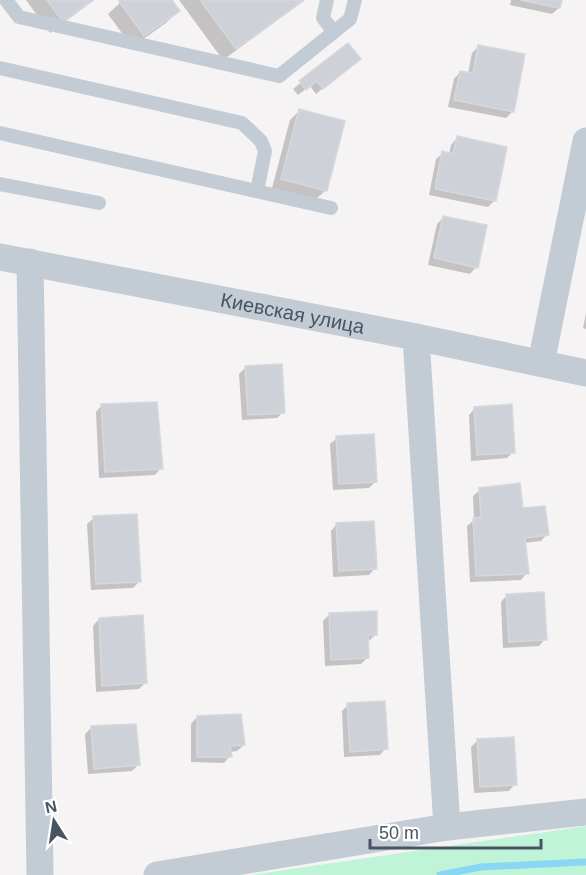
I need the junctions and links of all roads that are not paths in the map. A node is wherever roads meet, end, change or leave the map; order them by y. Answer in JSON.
{"nodes":[{"id":1,"x":6,"y":0,"type":"edge"},
{"id":2,"x":327,"y":0,"type":"edge"},
{"id":3,"x":355,"y":0,"type":"edge"},
{"id":4,"x":334,"y":32,"type":"junction"},
{"id":5,"x":0,"y":68,"type":"edge"},
{"id":6,"x":0,"y":133,"type":"edge"},
{"id":7,"x":585,"y":149,"type":"edge"},
{"id":8,"x":0,"y":184,"type":"edge"},
{"id":9,"x":257,"y":191,"type":"junction"},
{"id":10,"x":99,"y":203,"type":"dead end"},
{"id":11,"x":331,"y":208,"type":"dead end"},
{"id":12,"x":0,"y":257,"type":"edge"},
{"id":13,"x":30,"y":262,"type":"junction"},
{"id":14,"x":416,"y":337,"type":"junction"},
{"id":15,"x":541,"y":363,"type":"junction"},
{"id":16,"x":586,"y":373,"type":"edge"},
{"id":17,"x":586,"y":812,"type":"edge"},
{"id":18,"x":447,"y":827,"type":"junction"},
{"id":19,"x":40,"y":875,"type":"edge"},
{"id":20,"x":157,"y":875,"type":"edge"}],
"edges":[{"from":1,"to":4,"type":"lane"},
{"from":2,"to":4,"type":"lane"},
{"from":3,"to":4,"type":"lane"},
{"from":5,"to":9,"type":"lane"},
{"from":6,"to":9,"type":"lane"},
{"from":7,"to":15,"type":"street"},
{"from":8,"to":10,"type":"lane"},
{"from":9,"to":11,"type":"lane"},
{"from":12,"to":13,"type":"street","name":"Киевская улица"},
{"from":13,"to":14,"type":"street","name":"Киевская улица"},
{"from":13,"to":19,"type":"street"},
{"from":14,"to":15,"type":"street","name":"Киевская улица"},
{"from":14,"to":18,"type":"street"},
{"from":15,"to":16,"type":"street","name":"Киевская улица"},
{"from":17,"to":18,"type":"street"},
{"from":18,"to":20,"type":"street"}]}
